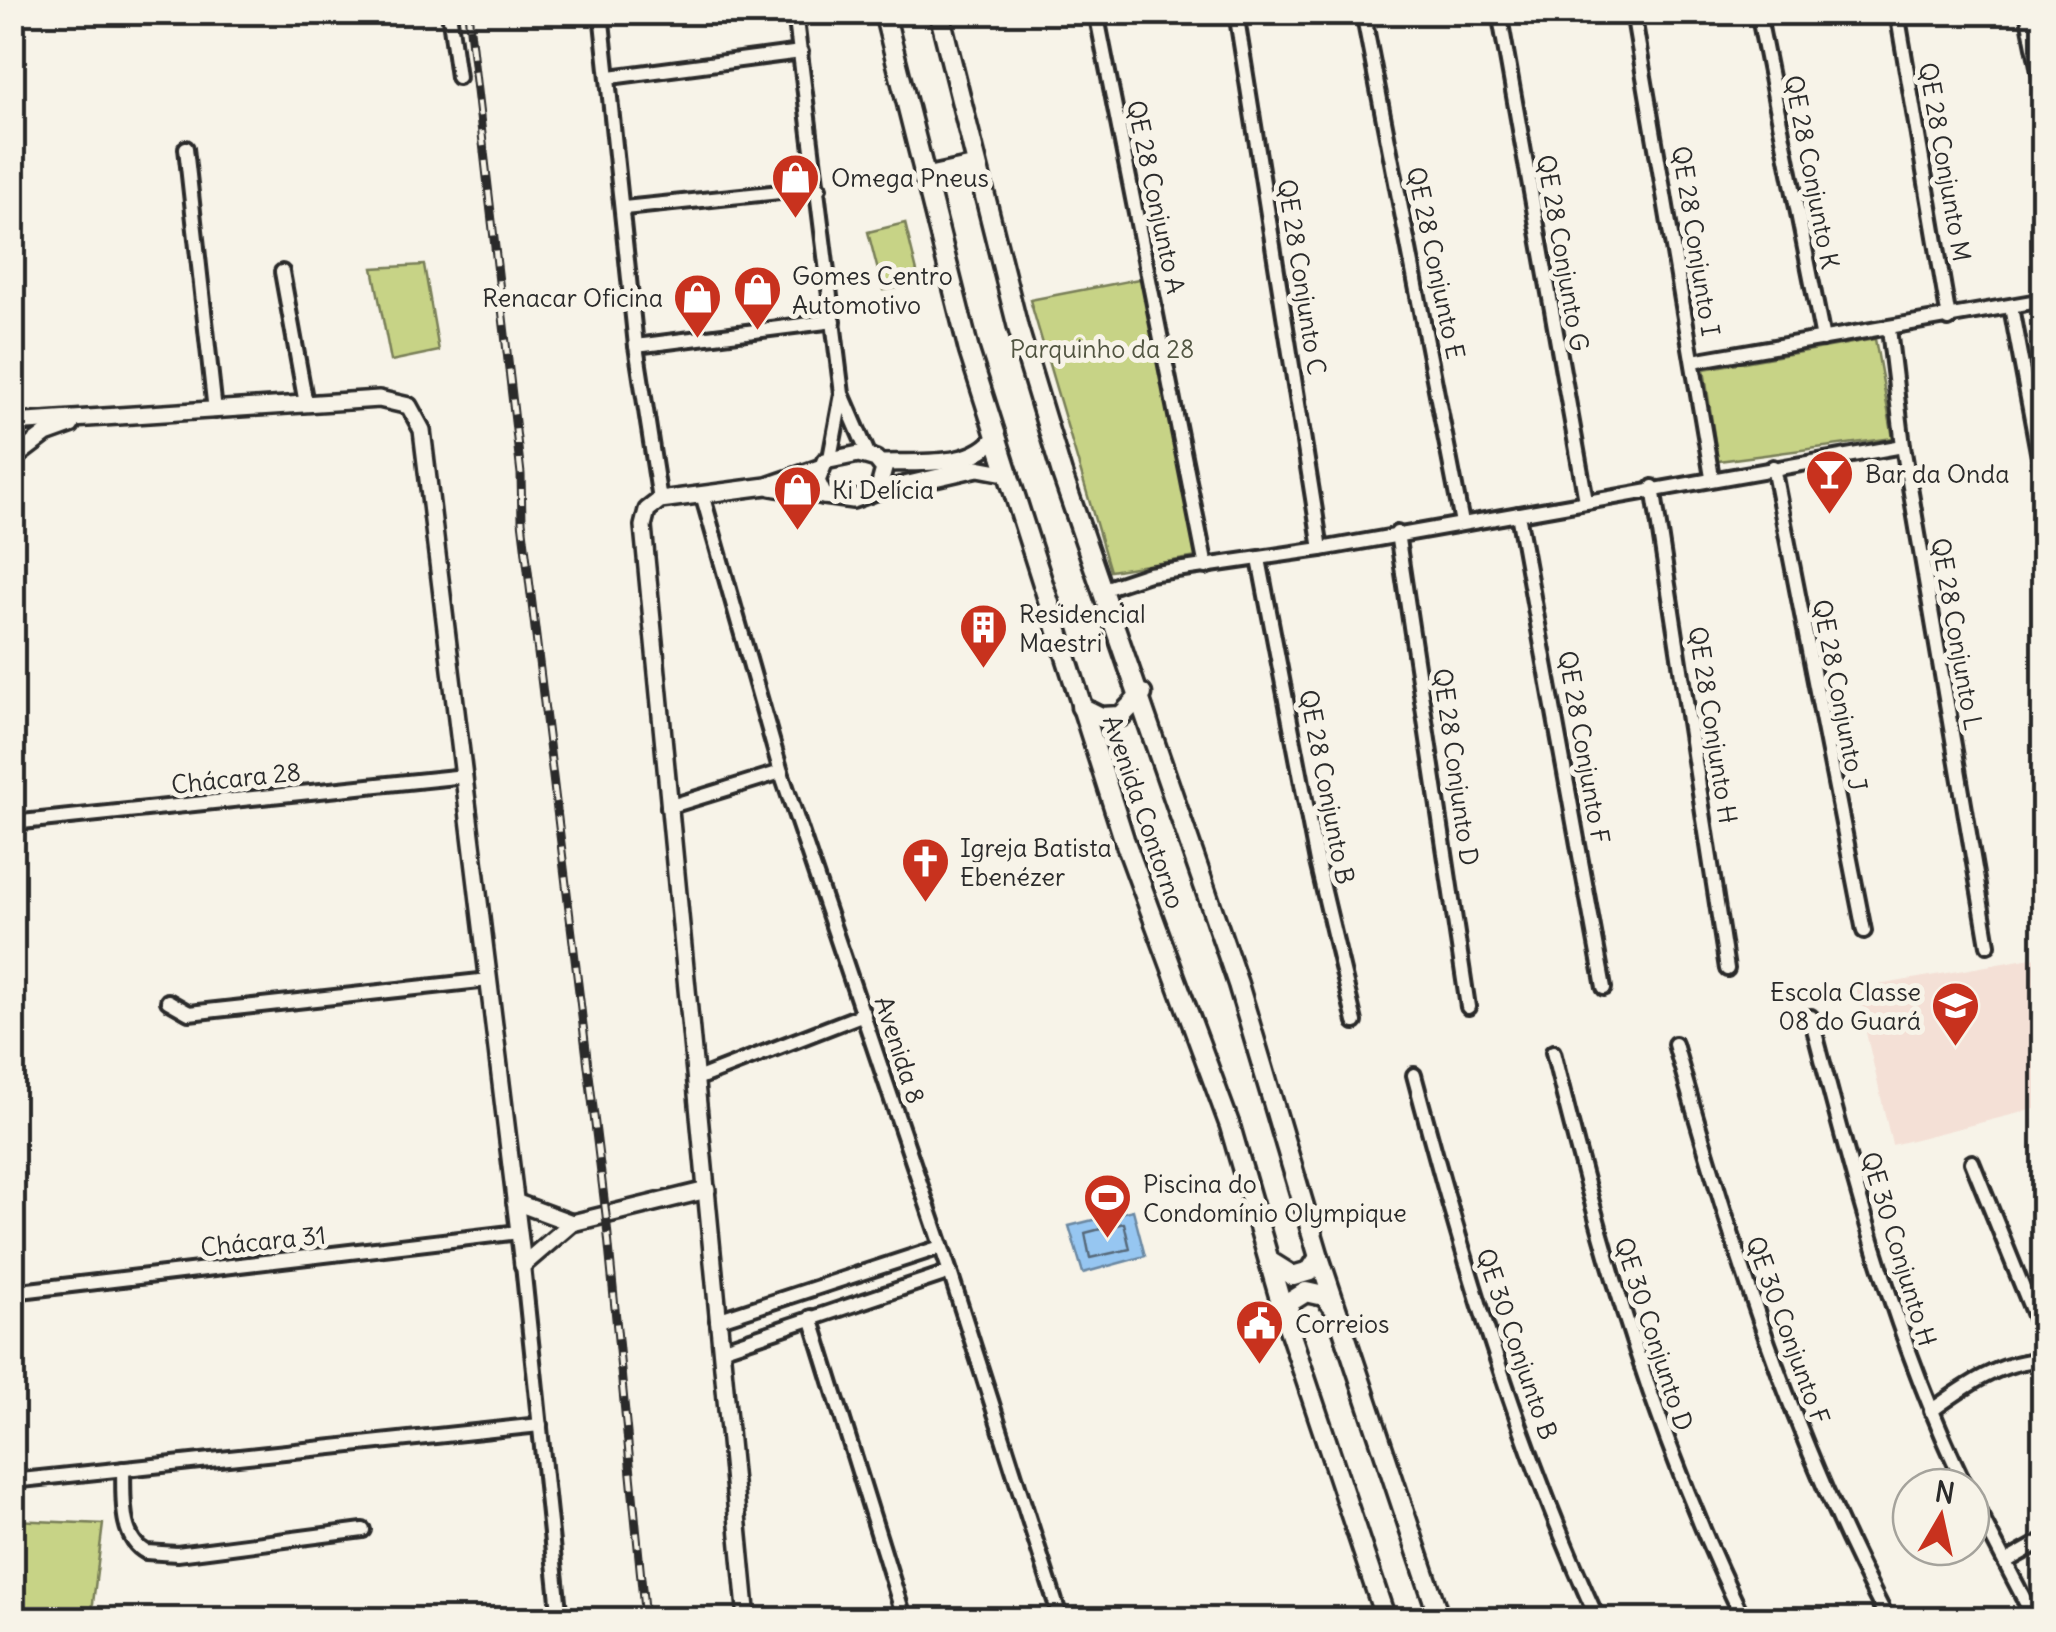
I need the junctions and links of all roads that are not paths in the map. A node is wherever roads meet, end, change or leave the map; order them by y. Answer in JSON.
{"nodes":[{"id":1,"x":449,"y":12,"type":"edge"},
{"id":2,"x":601,"y":12,"type":"edge"},
{"id":3,"x":796,"y":12,"type":"edge"},
{"id":4,"x":884,"y":12,"type":"edge"},
{"id":5,"x":940,"y":12,"type":"edge"},
{"id":6,"x":1096,"y":12,"type":"edge"},
{"id":7,"x":1236,"y":12,"type":"edge"},
{"id":8,"x":1363,"y":12,"type":"edge"},
{"id":9,"x":1500,"y":12,"type":"edge"},
{"id":10,"x":1633,"y":12,"type":"edge"},
{"id":11,"x":1758,"y":12,"type":"edge"},
{"id":12,"x":1897,"y":12,"type":"edge"},
{"id":13,"x":2028,"y":12,"type":"edge"},
{"id":14,"x":800,"y":52,"type":"junction"},
{"id":15,"x":458,"y":77,"type":"dead end"},
{"id":16,"x":610,"y":77,"type":"junction"},
{"id":17,"x":2044,"y":96,"type":"edge"},
{"id":18,"x":186,"y":148,"type":"dead end"},
{"id":19,"x":923,"y":178,"type":"junction"},
{"id":20,"x":980,"y":183,"type":"junction"},
{"id":21,"x":819,"y":188,"type":"junction"},
{"id":22,"x":624,"y":208,"type":"junction"},
{"id":23,"x":282,"y":272,"type":"dead end"},
{"id":24,"x":2044,"y":300,"type":"edge"},
{"id":25,"x":2011,"y":307,"type":"junction"},
{"id":26,"x":1949,"y":319,"type":"junction"},
{"id":27,"x":834,"y":321,"type":"junction"},
{"id":28,"x":1889,"y":329,"type":"junction"},
{"id":29,"x":1823,"y":340,"type":"junction"},
{"id":30,"x":636,"y":346,"type":"junction"},
{"id":31,"x":1693,"y":361,"type":"junction"},
{"id":32,"x":842,"y":394,"type":"junction"},
{"id":33,"x":306,"y":404,"type":"junction"},
{"id":34,"x":215,"y":411,"type":"junction"},
{"id":35,"x":84,"y":420,"type":"junction"},
{"id":36,"x":12,"y":423,"type":"edge"},
{"id":37,"x":12,"y":434,"type":"edge"},
{"id":38,"x":997,"y":434,"type":"junction"},
{"id":39,"x":1903,"y":446,"type":"junction"},
{"id":40,"x":13,"y":459,"type":"edge"},
{"id":41,"x":875,"y":459,"type":"junction"},
{"id":42,"x":824,"y":463,"type":"junction"},
{"id":43,"x":1774,"y":467,"type":"junction"},
{"id":44,"x":1010,"y":474,"type":"junction"},
{"id":45,"x":1712,"y":477,"type":"junction"},
{"id":46,"x":2044,"y":484,"type":"edge"},
{"id":47,"x":767,"y":486,"type":"junction"},
{"id":48,"x":1653,"y":488,"type":"junction"},
{"id":49,"x":878,"y":491,"type":"junction"},
{"id":50,"x":702,"y":494,"type":"junction"},
{"id":51,"x":824,"y":496,"type":"junction"},
{"id":52,"x":660,"y":500,"type":"junction"},
{"id":53,"x":1586,"y":501,"type":"junction"},
{"id":54,"x":1518,"y":514,"type":"junction"},
{"id":55,"x":1462,"y":523,"type":"junction"},
{"id":56,"x":1397,"y":534,"type":"junction"},
{"id":57,"x":1321,"y":549,"type":"junction"},
{"id":58,"x":1260,"y":559,"type":"junction"},
{"id":59,"x":1206,"y":567,"type":"junction"},
{"id":60,"x":1104,"y":589,"type":"junction"},
{"id":61,"x":1142,"y":694,"type":"junction"},
{"id":62,"x":1081,"y":707,"type":"junction"},
{"id":63,"x":781,"y":772,"type":"junction"},
{"id":64,"x":465,"y":776,"type":"junction"},
{"id":65,"x":668,"y":806,"type":"junction"},
{"id":66,"x":12,"y":823,"type":"edge"},
{"id":67,"x":1864,"y":932,"type":"dead end"},
{"id":68,"x":1988,"y":945,"type":"dead end"},
{"id":69,"x":1726,"y":969,"type":"dead end"},
{"id":70,"x":489,"y":980,"type":"junction"},
{"id":71,"x":1604,"y":988,"type":"dead end"},
{"id":72,"x":168,"y":1001,"type":"dead end"},
{"id":73,"x":1468,"y":1007,"type":"dead end"},
{"id":74,"x":864,"y":1014,"type":"junction"},
{"id":75,"x":1812,"y":1017,"type":"dead end"},
{"id":76,"x":1356,"y":1022,"type":"dead end"},
{"id":77,"x":1675,"y":1044,"type":"dead end"},
{"id":78,"x":1553,"y":1052,"type":"dead end"},
{"id":79,"x":1414,"y":1075,"type":"dead end"},
{"id":80,"x":698,"y":1078,"type":"junction"},
{"id":81,"x":1972,"y":1162,"type":"dead end"},
{"id":82,"x":707,"y":1190,"type":"junction"},
{"id":83,"x":514,"y":1202,"type":"junction"},
{"id":84,"x":572,"y":1223,"type":"junction"},
{"id":85,"x":519,"y":1232,"type":"junction"},
{"id":86,"x":941,"y":1246,"type":"junction"},
{"id":87,"x":1319,"y":1256,"type":"junction"},
{"id":88,"x":1269,"y":1261,"type":"junction"},
{"id":89,"x":523,"y":1265,"type":"junction"},
{"id":90,"x":950,"y":1272,"type":"junction"},
{"id":91,"x":860,"y":1274,"type":"junction"},
{"id":92,"x":12,"y":1292,"type":"edge"},
{"id":93,"x":789,"y":1297,"type":"junction"},
{"id":94,"x":868,"y":1298,"type":"junction"},
{"id":95,"x":1337,"y":1311,"type":"junction"},
{"id":96,"x":804,"y":1319,"type":"junction"},
{"id":97,"x":717,"y":1320,"type":"junction"},
{"id":98,"x":1286,"y":1320,"type":"junction"},
{"id":99,"x":2044,"y":1340,"type":"edge"},
{"id":100,"x":721,"y":1349,"type":"junction"},
{"id":101,"x":2044,"y":1360,"type":"edge"},
{"id":102,"x":1931,"y":1410,"type":"junction"},
{"id":103,"x":540,"y":1425,"type":"junction"},
{"id":104,"x":1957,"y":1467,"type":"edge"},
{"id":105,"x":123,"y":1470,"type":"junction"},
{"id":106,"x":12,"y":1481,"type":"edge"},
{"id":107,"x":362,"y":1530,"type":"dead end"},
{"id":108,"x":1991,"y":1534,"type":"edge"},
{"id":109,"x":2044,"y":1540,"type":"edge"},
{"id":110,"x":2006,"y":1562,"type":"junction"},
{"id":111,"x":560,"y":1620,"type":"edge"},
{"id":112,"x":747,"y":1620,"type":"edge"},
{"id":113,"x":905,"y":1620,"type":"edge"},
{"id":114,"x":1061,"y":1620,"type":"edge"},
{"id":115,"x":1386,"y":1620,"type":"edge"},
{"id":116,"x":1440,"y":1620,"type":"edge"},
{"id":117,"x":1598,"y":1620,"type":"edge"},
{"id":118,"x":1744,"y":1620,"type":"edge"},
{"id":119,"x":1888,"y":1620,"type":"edge"},
{"id":120,"x":2035,"y":1620,"type":"edge"}],
"edges":[{"from":1,"to":15,"type":"street"},
{"from":2,"to":16,"type":"street"},
{"from":3,"to":14,"type":"street"},
{"from":4,"to":19,"type":"main road","name":"Avenida Contorno"},
{"from":5,"to":20,"type":"main road","name":"Avenida Contorno"},
{"from":6,"to":59,"type":"street","name":"QE 28 Conjunto A"},
{"from":7,"to":57,"type":"street","name":"QE 28 Conjunto C"},
{"from":8,"to":55,"type":"street","name":"QE 28 Conjunto E"},
{"from":9,"to":53,"type":"street","name":"QE 28 Conjunto G"},
{"from":10,"to":31,"type":"street","name":"QE 28 Conjunto I"},
{"from":11,"to":29,"type":"street","name":"QE 28 Conjunto K"},
{"from":12,"to":26,"type":"street","name":"QE 28 Conjunto M"},
{"from":13,"to":17,"type":"street"},
{"from":14,"to":16,"type":"street"},
{"from":14,"to":21,"type":"street"},
{"from":16,"to":22,"type":"street"},
{"from":18,"to":34,"type":"street"},
{"from":19,"to":20,"type":"main road"},
{"from":19,"to":38,"type":"main road","name":"Avenida Contorno"},
{"from":20,"to":60,"type":"main road","name":"Avenida Contorno"},
{"from":21,"to":22,"type":"street"},
{"from":21,"to":27,"type":"street"},
{"from":22,"to":30,"type":"street"},
{"from":23,"to":33,"type":"street"},
{"from":24,"to":25,"type":"street"},
{"from":25,"to":26,"type":"street"},
{"from":25,"to":46,"type":"street"},
{"from":26,"to":28,"type":"street"},
{"from":27,"to":30,"type":"street"},
{"from":27,"to":32,"type":"street"},
{"from":28,"to":29,"type":"street"},
{"from":28,"to":39,"type":"street","name":"QE 28 Conjunto L"},
{"from":29,"to":31,"type":"street"},
{"from":30,"to":52,"type":"street"},
{"from":31,"to":45,"type":"street","name":"QE 28 Conjunto I"},
{"from":32,"to":41,"type":"street"},
{"from":32,"to":42,"type":"street"},
{"from":33,"to":34,"type":"street"},
{"from":33,"to":64,"type":"street"},
{"from":34,"to":35,"type":"street"},
{"from":35,"to":36,"type":"street"},
{"from":35,"to":40,"type":"street"},
{"from":37,"to":40,"type":"street"},
{"from":38,"to":41,"type":"street"},
{"from":38,"to":44,"type":"main road","name":"Avenida Contorno"},
{"from":39,"to":43,"type":"street"},
{"from":39,"to":68,"type":"street","name":"QE 28 Conjunto L"},
{"from":41,"to":42,"type":"street"},
{"from":41,"to":49,"type":"street"},
{"from":42,"to":47,"type":"street"},
{"from":42,"to":51,"type":"street"},
{"from":43,"to":45,"type":"street"},
{"from":43,"to":67,"type":"street","name":"QE 28 Conjunto J"},
{"from":44,"to":49,"type":"street"},
{"from":44,"to":62,"type":"main road","name":"Avenida Contorno"},
{"from":45,"to":48,"type":"street"},
{"from":47,"to":50,"type":"street"},
{"from":47,"to":51,"type":"street"},
{"from":48,"to":53,"type":"street"},
{"from":48,"to":69,"type":"street","name":"QE 28 Conjunto H"},
{"from":49,"to":51,"type":"street"},
{"from":50,"to":52,"type":"street"},
{"from":50,"to":63,"type":"street","name":"Avenida 8"},
{"from":52,"to":65,"type":"street"},
{"from":53,"to":54,"type":"street"},
{"from":54,"to":55,"type":"street"},
{"from":54,"to":71,"type":"street","name":"QE 28 Conjunto F"},
{"from":55,"to":56,"type":"street"},
{"from":56,"to":57,"type":"street"},
{"from":56,"to":73,"type":"street","name":"QE 28 Conjunto D"},
{"from":57,"to":58,"type":"street"},
{"from":58,"to":59,"type":"street"},
{"from":58,"to":76,"type":"street","name":"QE 28 Conjunto B"},
{"from":59,"to":60,"type":"street"},
{"from":60,"to":61,"type":"main road","name":"Avenida Contorno"},
{"from":61,"to":62,"type":"main road"},
{"from":61,"to":87,"type":"main road","name":"Avenida Contorno"},
{"from":62,"to":88,"type":"main road","name":"Avenida Contorno"},
{"from":63,"to":65,"type":"street"},
{"from":63,"to":74,"type":"street","name":"Avenida 8"},
{"from":64,"to":66,"type":"street","name":"Chácara 28"},
{"from":64,"to":70,"type":"street"},
{"from":65,"to":80,"type":"street"},
{"from":70,"to":72,"type":"street"},
{"from":70,"to":83,"type":"street"},
{"from":74,"to":80,"type":"street"},
{"from":74,"to":86,"type":"street","name":"Avenida 8"},
{"from":75,"to":102,"type":"street","name":"QE 30 Conjunto H"},
{"from":77,"to":119,"type":"street","name":"QE 30 Conjunto F"},
{"from":78,"to":118,"type":"street","name":"QE 30 Conjunto D"},
{"from":79,"to":117,"type":"street","name":"QE 30 Conjunto B"},
{"from":80,"to":82,"type":"street"},
{"from":81,"to":99,"type":"street"},
{"from":82,"to":84,"type":"street"},
{"from":82,"to":97,"type":"street"},
{"from":83,"to":84,"type":"street"},
{"from":83,"to":85,"type":"street"},
{"from":84,"to":89,"type":"street"},
{"from":85,"to":89,"type":"street"},
{"from":85,"to":92,"type":"street","name":"Chácara 31"},
{"from":86,"to":90,"type":"street","name":"Avenida 8"},
{"from":86,"to":91,"type":"street"},
{"from":87,"to":88,"type":"main road"},
{"from":87,"to":95,"type":"main road","name":"Avenida Contorno"},
{"from":88,"to":98,"type":"main road","name":"Avenida Contorno"},
{"from":89,"to":103,"type":"street"},
{"from":90,"to":94,"type":"street"},
{"from":90,"to":114,"type":"street","name":"Avenida 8"},
{"from":91,"to":93,"type":"street"},
{"from":91,"to":94,"type":"street"},
{"from":93,"to":96,"type":"street"},
{"from":93,"to":97,"type":"street"},
{"from":94,"to":96,"type":"street"},
{"from":95,"to":98,"type":"main road"},
{"from":95,"to":116,"type":"main road","name":"Avenida Contorno"},
{"from":96,"to":100,"type":"street"},
{"from":96,"to":113,"type":"street"},
{"from":97,"to":100,"type":"street"},
{"from":98,"to":115,"type":"main road","name":"Avenida Contorno"},
{"from":100,"to":112,"type":"street"},
{"from":101,"to":102,"type":"street"},
{"from":102,"to":104,"type":"street","name":"QE 30 Conjunto H"},
{"from":103,"to":105,"type":"street"},
{"from":103,"to":111,"type":"street"},
{"from":105,"to":106,"type":"street"},
{"from":105,"to":107,"type":"street"},
{"from":108,"to":110,"type":"street"},
{"from":109,"to":110,"type":"street"},
{"from":110,"to":120,"type":"street"}]}
